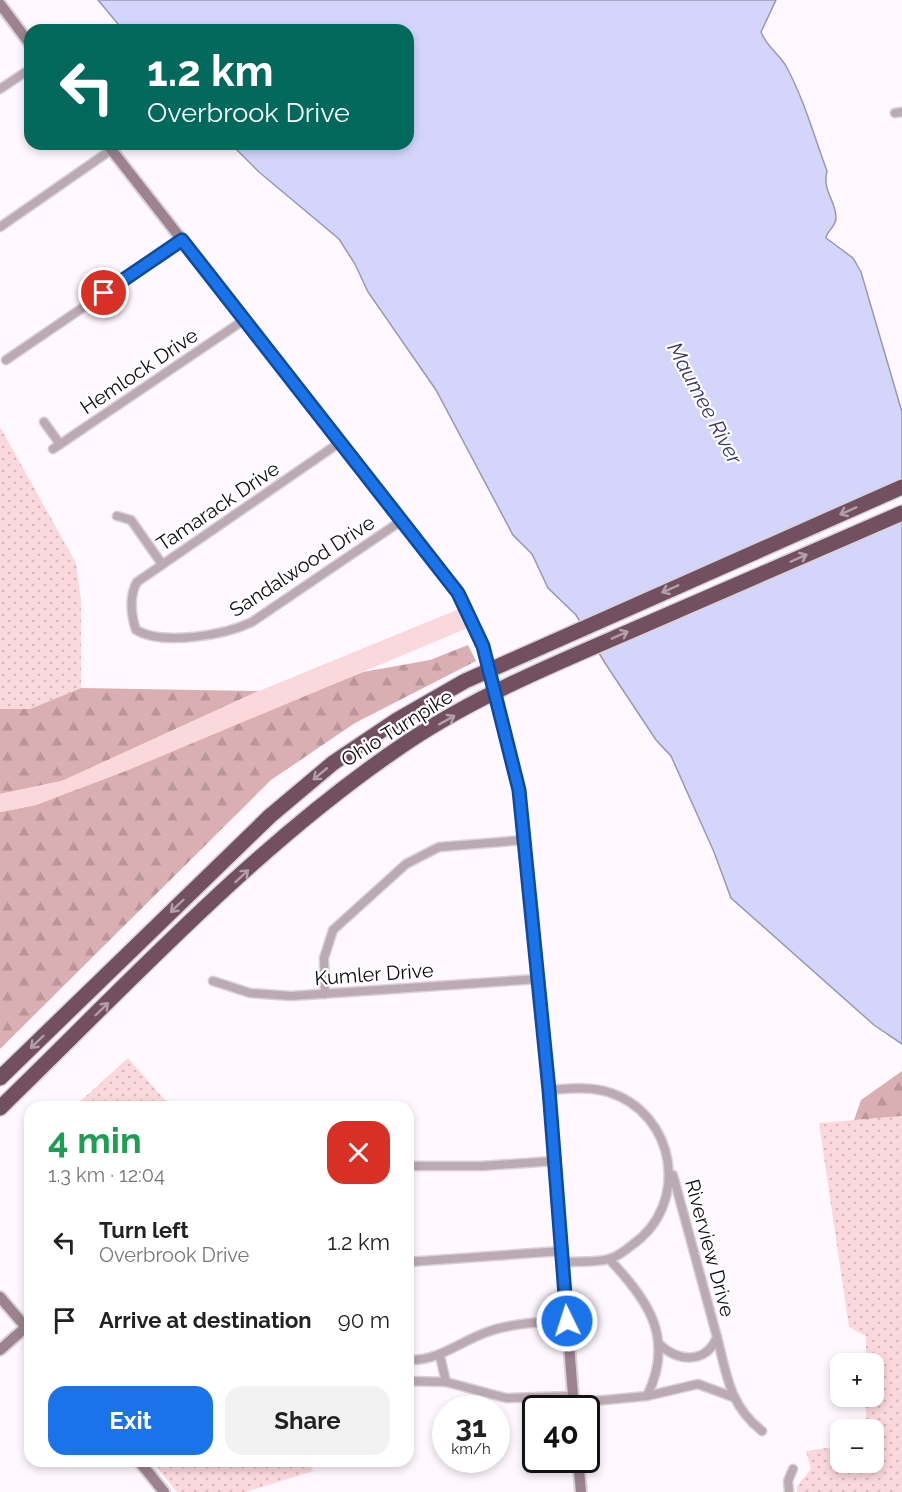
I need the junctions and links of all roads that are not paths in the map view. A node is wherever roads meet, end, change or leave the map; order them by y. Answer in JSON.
{"nodes":[{"id":1,"x":0,"y":4,"type":"edge"},
{"id":2,"x":24,"y":37,"type":"edge"},
{"id":3,"x":24,"y":73,"type":"edge"},
{"id":4,"x":0,"y":89,"type":"edge"},
{"id":5,"x":105,"y":150,"type":"edge"},
{"id":6,"x":111,"y":150,"type":"edge"},
{"id":7,"x":0,"y":226,"type":"edge"},
{"id":8,"x":182,"y":240,"type":"junction"},
{"id":9,"x":244,"y":320,"type":"junction"},
{"id":10,"x":6,"y":360,"type":"dead end"},
{"id":11,"x":44,"y":422,"type":"dead end"},
{"id":12,"x":339,"y":443,"type":"junction"},
{"id":13,"x":902,"y":487,"type":"edge"},
{"id":14,"x":902,"y":513,"type":"edge"},
{"id":15,"x":117,"y":516,"type":"dead end"},
{"id":16,"x":401,"y":520,"type":"junction"},
{"id":17,"x":162,"y":564,"type":"junction"},
{"id":18,"x":132,"y":607,"type":"joint"},
{"id":19,"x":524,"y":840,"type":"junction"},
{"id":20,"x":538,"y":979,"type":"junction"},
{"id":21,"x":213,"y":981,"type":"dead end"},
{"id":22,"x":325,"y":994,"type":"junction"},
{"id":23,"x":0,"y":1078,"type":"edge"},
{"id":24,"x":549,"y":1090,"type":"junction"},
{"id":25,"x":0,"y":1108,"type":"edge"},
{"id":26,"x":554,"y":1161,"type":"junction"},
{"id":27,"x":414,"y":1166,"type":"edge"},
{"id":28,"x":671,"y":1169,"type":"junction"},
{"id":29,"x":562,"y":1257,"type":"junction"},
{"id":30,"x":609,"y":1259,"type":"junction"},
{"id":31,"x":414,"y":1262,"type":"edge"},
{"id":32,"x":0,"y":1297,"type":"edge"},
{"id":33,"x":567,"y":1321,"type":"junction"},
{"id":34,"x":24,"y":1325,"type":"edge"},
{"id":35,"x":24,"y":1333,"type":"edge"},
{"id":36,"x":717,"y":1336,"type":"junction"},
{"id":37,"x":659,"y":1344,"type":"junction"},
{"id":38,"x":0,"y":1350,"type":"edge"},
{"id":39,"x":440,"y":1356,"type":"junction"},
{"id":40,"x":414,"y":1359,"type":"edge"},
{"id":41,"x":414,"y":1381,"type":"edge"},
{"id":42,"x":446,"y":1382,"type":"junction"},
{"id":43,"x":572,"y":1395,"type":"edge"},
{"id":44,"x":647,"y":1396,"type":"junction"},
{"id":45,"x":733,"y":1397,"type":"junction"},
{"id":46,"x":522,"y":1399,"type":"edge"},
{"id":47,"x":600,"y":1400,"type":"edge"},
{"id":48,"x":762,"y":1431,"type":"dead end"},
{"id":49,"x":144,"y":1467,"type":"edge"},
{"id":50,"x":793,"y":1469,"type":"dead end"},
{"id":51,"x":579,"y":1473,"type":"edge"},
{"id":52,"x":164,"y":1492,"type":"edge"},
{"id":53,"x":581,"y":1492,"type":"edge"},
{"id":54,"x":789,"y":1492,"type":"edge"}],
"edges":[{"from":1,"to":2,"type":"street"},
{"from":3,"to":4,"type":"street"},
{"from":5,"to":7,"type":"street"},
{"from":6,"to":8,"type":"street"},
{"from":8,"to":9,"type":"street"},
{"from":8,"to":10,"type":"street"},
{"from":9,"to":11,"type":"street","name":"Hemlock Drive"},
{"from":9,"to":12,"type":"street"},
{"from":12,"to":16,"type":"street"},
{"from":12,"to":17,"type":"street","name":"Tamarack Drive"},
{"from":13,"to":23,"type":"highway","name":"Ohio Turnpike","one_way":true},
{"from":25,"to":14,"type":"highway","name":"Ohio Turnpike","one_way":true},
{"from":15,"to":17,"type":"street"},
{"from":16,"to":18,"type":"street","name":"Sandalwood Drive"},
{"from":16,"to":19,"type":"street","bridge":true},
{"from":17,"to":18,"type":"street","name":"Tamarack Drive"},
{"from":19,"to":20,"type":"street"},
{"from":19,"to":22,"type":"street"},
{"from":20,"to":22,"type":"street","name":"Kumler Drive"},
{"from":20,"to":24,"type":"street"},
{"from":21,"to":22,"type":"street","name":"Kumler Drive"},
{"from":24,"to":26,"type":"street"},
{"from":24,"to":28,"type":"street","name":"Riverview Drive"},
{"from":26,"to":27,"type":"street"},
{"from":26,"to":29,"type":"street"},
{"from":28,"to":30,"type":"street"},
{"from":28,"to":36,"type":"street","name":"Riverview Drive"},
{"from":29,"to":30,"type":"street"},
{"from":29,"to":31,"type":"street"},
{"from":29,"to":33,"type":"street"},
{"from":30,"to":37,"type":"street"},
{"from":32,"to":34,"type":"street"},
{"from":33,"to":39,"type":"street"},
{"from":33,"to":43,"type":"street"},
{"from":35,"to":38,"type":"street"},
{"from":36,"to":37,"type":"street","name":"Riverview Drive"},
{"from":36,"to":45,"type":"street","name":"Riverview Drive"},
{"from":37,"to":44,"type":"street"},
{"from":39,"to":40,"type":"street"},
{"from":39,"to":42,"type":"street"},
{"from":41,"to":42,"type":"street"},
{"from":42,"to":46,"type":"street"},
{"from":44,"to":45,"type":"street"},
{"from":44,"to":47,"type":"street"},
{"from":45,"to":48,"type":"street","name":"Riverview Drive"},
{"from":49,"to":52,"type":"street"},
{"from":50,"to":54,"type":"street"},
{"from":51,"to":53,"type":"street"}]}
